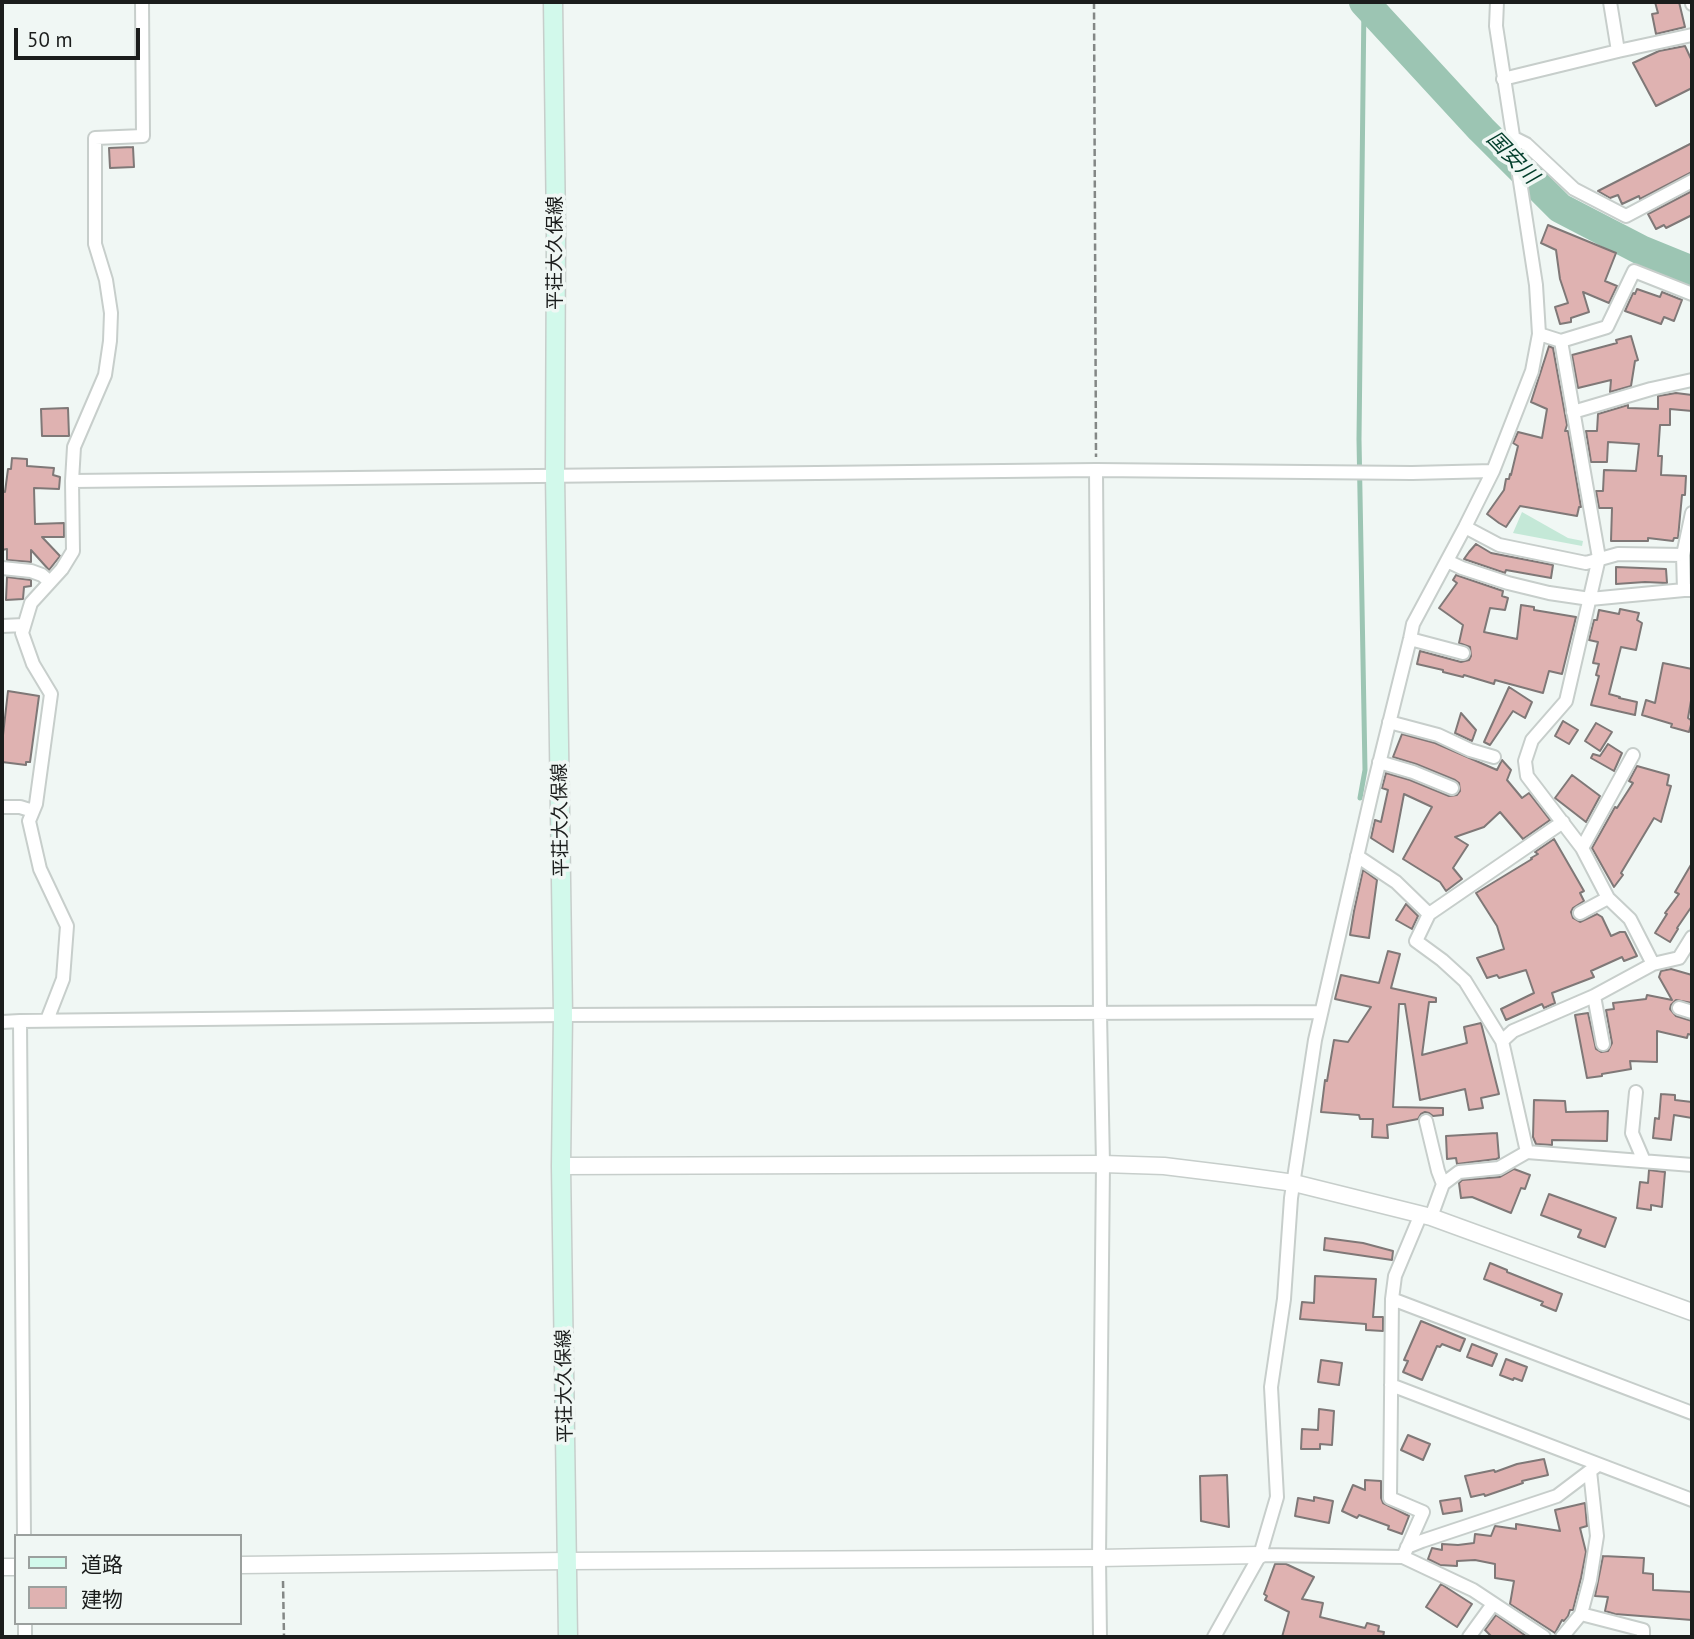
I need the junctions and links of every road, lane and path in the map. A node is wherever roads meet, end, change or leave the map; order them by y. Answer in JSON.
{"nodes":[{"id":1,"x":142,"y":2,"type":"edge"},
{"id":2,"x":553,"y":2,"type":"edge"},
{"id":3,"x":1094,"y":2,"type":"edge"},
{"id":4,"x":1497,"y":2,"type":"edge"},
{"id":5,"x":1610,"y":2,"type":"edge"},
{"id":6,"x":1692,"y":35,"type":"edge"},
{"id":7,"x":1618,"y":51,"type":"junction"},
{"id":8,"x":1503,"y":79,"type":"junction"},
{"id":9,"x":1512,"y":137,"type":"junction"},
{"id":10,"x":1692,"y":181,"type":"edge"},
{"id":11,"x":1692,"y":295,"type":"edge"},
{"id":12,"x":1539,"y":334,"type":"junction"},
{"id":13,"x":1561,"y":341,"type":"junction"},
{"id":14,"x":1692,"y":380,"type":"edge"},
{"id":15,"x":1573,"y":412,"type":"junction"},
{"id":16,"x":1096,"y":470,"type":"junction"},
{"id":17,"x":1493,"y":471,"type":"junction"},
{"id":18,"x":555,"y":475,"type":"junction"},
{"id":19,"x":72,"y":481,"type":"junction"},
{"id":20,"x":1692,"y":513,"type":"edge"},
{"id":21,"x":1465,"y":527,"type":"junction"},
{"id":22,"x":1683,"y":555,"type":"junction"},
{"id":23,"x":1599,"y":558,"type":"junction"},
{"id":24,"x":1447,"y":561,"type":"junction"},
{"id":25,"x":2,"y":568,"type":"edge"},
{"id":26,"x":50,"y":582,"type":"junction"},
{"id":27,"x":1688,"y":590,"type":"edge"},
{"id":28,"x":1590,"y":599,"type":"junction"},
{"id":29,"x":24,"y":625,"type":"junction"},
{"id":30,"x":2,"y":626,"type":"edge"},
{"id":31,"x":1410,"y":639,"type":"junction"},
{"id":32,"x":1463,"y":653,"type":"dead end"},
{"id":33,"x":1389,"y":722,"type":"junction"},
{"id":34,"x":1633,"y":755,"type":"dead end"},
{"id":35,"x":1494,"y":757,"type":"dead end"},
{"id":36,"x":1379,"y":762,"type":"junction"},
{"id":37,"x":1452,"y":788,"type":"dead end"},
{"id":38,"x":2,"y":807,"type":"edge"},
{"id":39,"x":33,"y":811,"type":"junction"},
{"id":40,"x":1563,"y":822,"type":"junction"},
{"id":41,"x":1583,"y":848,"type":"junction"},
{"id":42,"x":1357,"y":856,"type":"junction"},
{"id":43,"x":1608,"y":898,"type":"junction"},
{"id":44,"x":1580,"y":913,"type":"dead end"},
{"id":45,"x":1429,"y":914,"type":"junction"},
{"id":46,"x":1692,"y":937,"type":"edge"},
{"id":47,"x":1679,"y":958,"type":"junction"},
{"id":48,"x":1692,"y":963,"type":"edge"},
{"id":49,"x":1653,"y":964,"type":"junction"},
{"id":50,"x":1594,"y":996,"type":"junction"},
{"id":51,"x":1321,"y":1012,"type":"junction"},
{"id":52,"x":1100,"y":1013,"type":"junction"},
{"id":53,"x":564,"y":1015,"type":"junction"},
{"id":54,"x":47,"y":1020,"type":"junction"},
{"id":55,"x":20,"y":1021,"type":"junction"},
{"id":56,"x":2,"y":1022,"type":"edge"},
{"id":57,"x":1502,"y":1041,"type":"junction"},
{"id":58,"x":1602,"y":1044,"type":"dead end"},
{"id":59,"x":1636,"y":1093,"type":"dead end"},
{"id":60,"x":1426,"y":1121,"type":"dead end"},
{"id":61,"x":1527,"y":1152,"type":"junction"},
{"id":62,"x":1644,"y":1161,"type":"junction"},
{"id":63,"x":1102,"y":1164,"type":"junction"},
{"id":64,"x":1692,"y":1165,"type":"edge"},
{"id":65,"x":561,"y":1166,"type":"junction"},
{"id":66,"x":1294,"y":1183,"type":"junction"},
{"id":67,"x":1443,"y":1184,"type":"junction"},
{"id":68,"x":1426,"y":1216,"type":"junction"},
{"id":69,"x":1392,"y":1299,"type":"junction"},
{"id":70,"x":1692,"y":1312,"type":"edge"},
{"id":71,"x":1391,"y":1385,"type":"junction"},
{"id":72,"x":1692,"y":1413,"type":"edge"},
{"id":73,"x":1594,"y":1468,"type":"junction"},
{"id":74,"x":1692,"y":1498,"type":"edge"},
{"id":75,"x":24,"y":1534,"type":"edge"},
{"id":76,"x":1405,"y":1552,"type":"junction"},
{"id":77,"x":1260,"y":1555,"type":"junction"},
{"id":78,"x":1100,"y":1558,"type":"junction"},
{"id":79,"x":568,"y":1561,"type":"junction"},
{"id":80,"x":283,"y":1564,"type":"junction"},
{"id":81,"x":242,"y":1565,"type":"edge"},
{"id":82,"x":1493,"y":1604,"type":"junction"},
{"id":83,"x":1581,"y":1614,"type":"junction"},
{"id":84,"x":284,"y":1637,"type":"edge"},
{"id":85,"x":568,"y":1637,"type":"edge"},
{"id":86,"x":1100,"y":1637,"type":"edge"},
{"id":87,"x":1214,"y":1637,"type":"edge"},
{"id":88,"x":1469,"y":1637,"type":"edge"},
{"id":89,"x":1544,"y":1637,"type":"edge"},
{"id":90,"x":1562,"y":1637,"type":"edge"},
{"id":91,"x":1643,"y":1637,"type":"edge"}],
"edges":[{"from":1,"to":19,"type":"street"},
{"from":2,"to":18,"type":"main road","name":"平荘大久保線"},
{"from":3,"to":16,"type":"path"},
{"from":4,"to":8,"type":"street"},
{"from":5,"to":7,"type":"street"},
{"from":6,"to":7,"type":"street"},
{"from":7,"to":8,"type":"street"},
{"from":8,"to":9,"type":"street"},
{"from":9,"to":10,"type":"street"},
{"from":9,"to":12,"type":"street"},
{"from":11,"to":13,"type":"street"},
{"from":12,"to":13,"type":"street"},
{"from":12,"to":17,"type":"street"},
{"from":13,"to":15,"type":"street"},
{"from":14,"to":15,"type":"street"},
{"from":15,"to":23,"type":"street"},
{"from":16,"to":17,"type":"street"},
{"from":16,"to":18,"type":"street"},
{"from":16,"to":52,"type":"street"},
{"from":17,"to":21,"type":"street"},
{"from":18,"to":19,"type":"street"},
{"from":18,"to":53,"type":"main road","name":"平荘大久保線"},
{"from":19,"to":26,"type":"street"},
{"from":20,"to":22,"type":"street"},
{"from":21,"to":23,"type":"street"},
{"from":21,"to":24,"type":"street"},
{"from":22,"to":23,"type":"street"},
{"from":22,"to":27,"type":"street"},
{"from":23,"to":28,"type":"street"},
{"from":24,"to":28,"type":"street"},
{"from":24,"to":31,"type":"street"},
{"from":25,"to":26,"type":"street"},
{"from":26,"to":29,"type":"street"},
{"from":27,"to":28,"type":"street"},
{"from":28,"to":40,"type":"street"},
{"from":29,"to":30,"type":"street"},
{"from":29,"to":39,"type":"street"},
{"from":31,"to":32,"type":"street"},
{"from":31,"to":33,"type":"street"},
{"from":33,"to":35,"type":"street"},
{"from":33,"to":36,"type":"street"},
{"from":34,"to":41,"type":"street"},
{"from":36,"to":37,"type":"street"},
{"from":36,"to":42,"type":"street"},
{"from":38,"to":39,"type":"street"},
{"from":39,"to":54,"type":"street"},
{"from":40,"to":41,"type":"street"},
{"from":40,"to":45,"type":"street"},
{"from":41,"to":43,"type":"street"},
{"from":42,"to":45,"type":"street"},
{"from":42,"to":51,"type":"street"},
{"from":43,"to":44,"type":"street"},
{"from":43,"to":49,"type":"street"},
{"from":45,"to":57,"type":"street"},
{"from":46,"to":47,"type":"street"},
{"from":47,"to":48,"type":"street"},
{"from":47,"to":49,"type":"street"},
{"from":49,"to":50,"type":"street"},
{"from":50,"to":57,"type":"street"},
{"from":50,"to":58,"type":"street"},
{"from":51,"to":52,"type":"street"},
{"from":51,"to":66,"type":"street"},
{"from":52,"to":53,"type":"street"},
{"from":52,"to":63,"type":"street"},
{"from":53,"to":54,"type":"street"},
{"from":53,"to":65,"type":"main road","name":"平荘大久保線"},
{"from":54,"to":55,"type":"street"},
{"from":55,"to":56,"type":"street"},
{"from":55,"to":75,"type":"street"},
{"from":57,"to":61,"type":"street"},
{"from":59,"to":62,"type":"street"},
{"from":60,"to":67,"type":"street"},
{"from":61,"to":62,"type":"street"},
{"from":61,"to":67,"type":"street"},
{"from":62,"to":64,"type":"street"},
{"from":63,"to":65,"type":"street"},
{"from":63,"to":66,"type":"street"},
{"from":63,"to":78,"type":"street"},
{"from":65,"to":79,"type":"main road","name":"平荘大久保線"},
{"from":66,"to":68,"type":"street"},
{"from":66,"to":77,"type":"street"},
{"from":67,"to":68,"type":"street"},
{"from":68,"to":69,"type":"street"},
{"from":68,"to":70,"type":"street"},
{"from":69,"to":71,"type":"street"},
{"from":69,"to":72,"type":"street"},
{"from":71,"to":73,"type":"street"},
{"from":71,"to":76,"type":"street"},
{"from":73,"to":74,"type":"street"},
{"from":73,"to":76,"type":"street"},
{"from":73,"to":83,"type":"street"},
{"from":76,"to":77,"type":"street"},
{"from":76,"to":82,"type":"street"},
{"from":77,"to":78,"type":"street"},
{"from":77,"to":87,"type":"street"},
{"from":78,"to":79,"type":"street"},
{"from":78,"to":86,"type":"street"},
{"from":79,"to":80,"type":"street"},
{"from":79,"to":85,"type":"main road","name":"平荘大久保線"},
{"from":80,"to":81,"type":"street"},
{"from":80,"to":84,"type":"path"},
{"from":82,"to":88,"type":"street"},
{"from":82,"to":89,"type":"street"},
{"from":83,"to":90,"type":"street"},
{"from":83,"to":91,"type":"street"}]}
